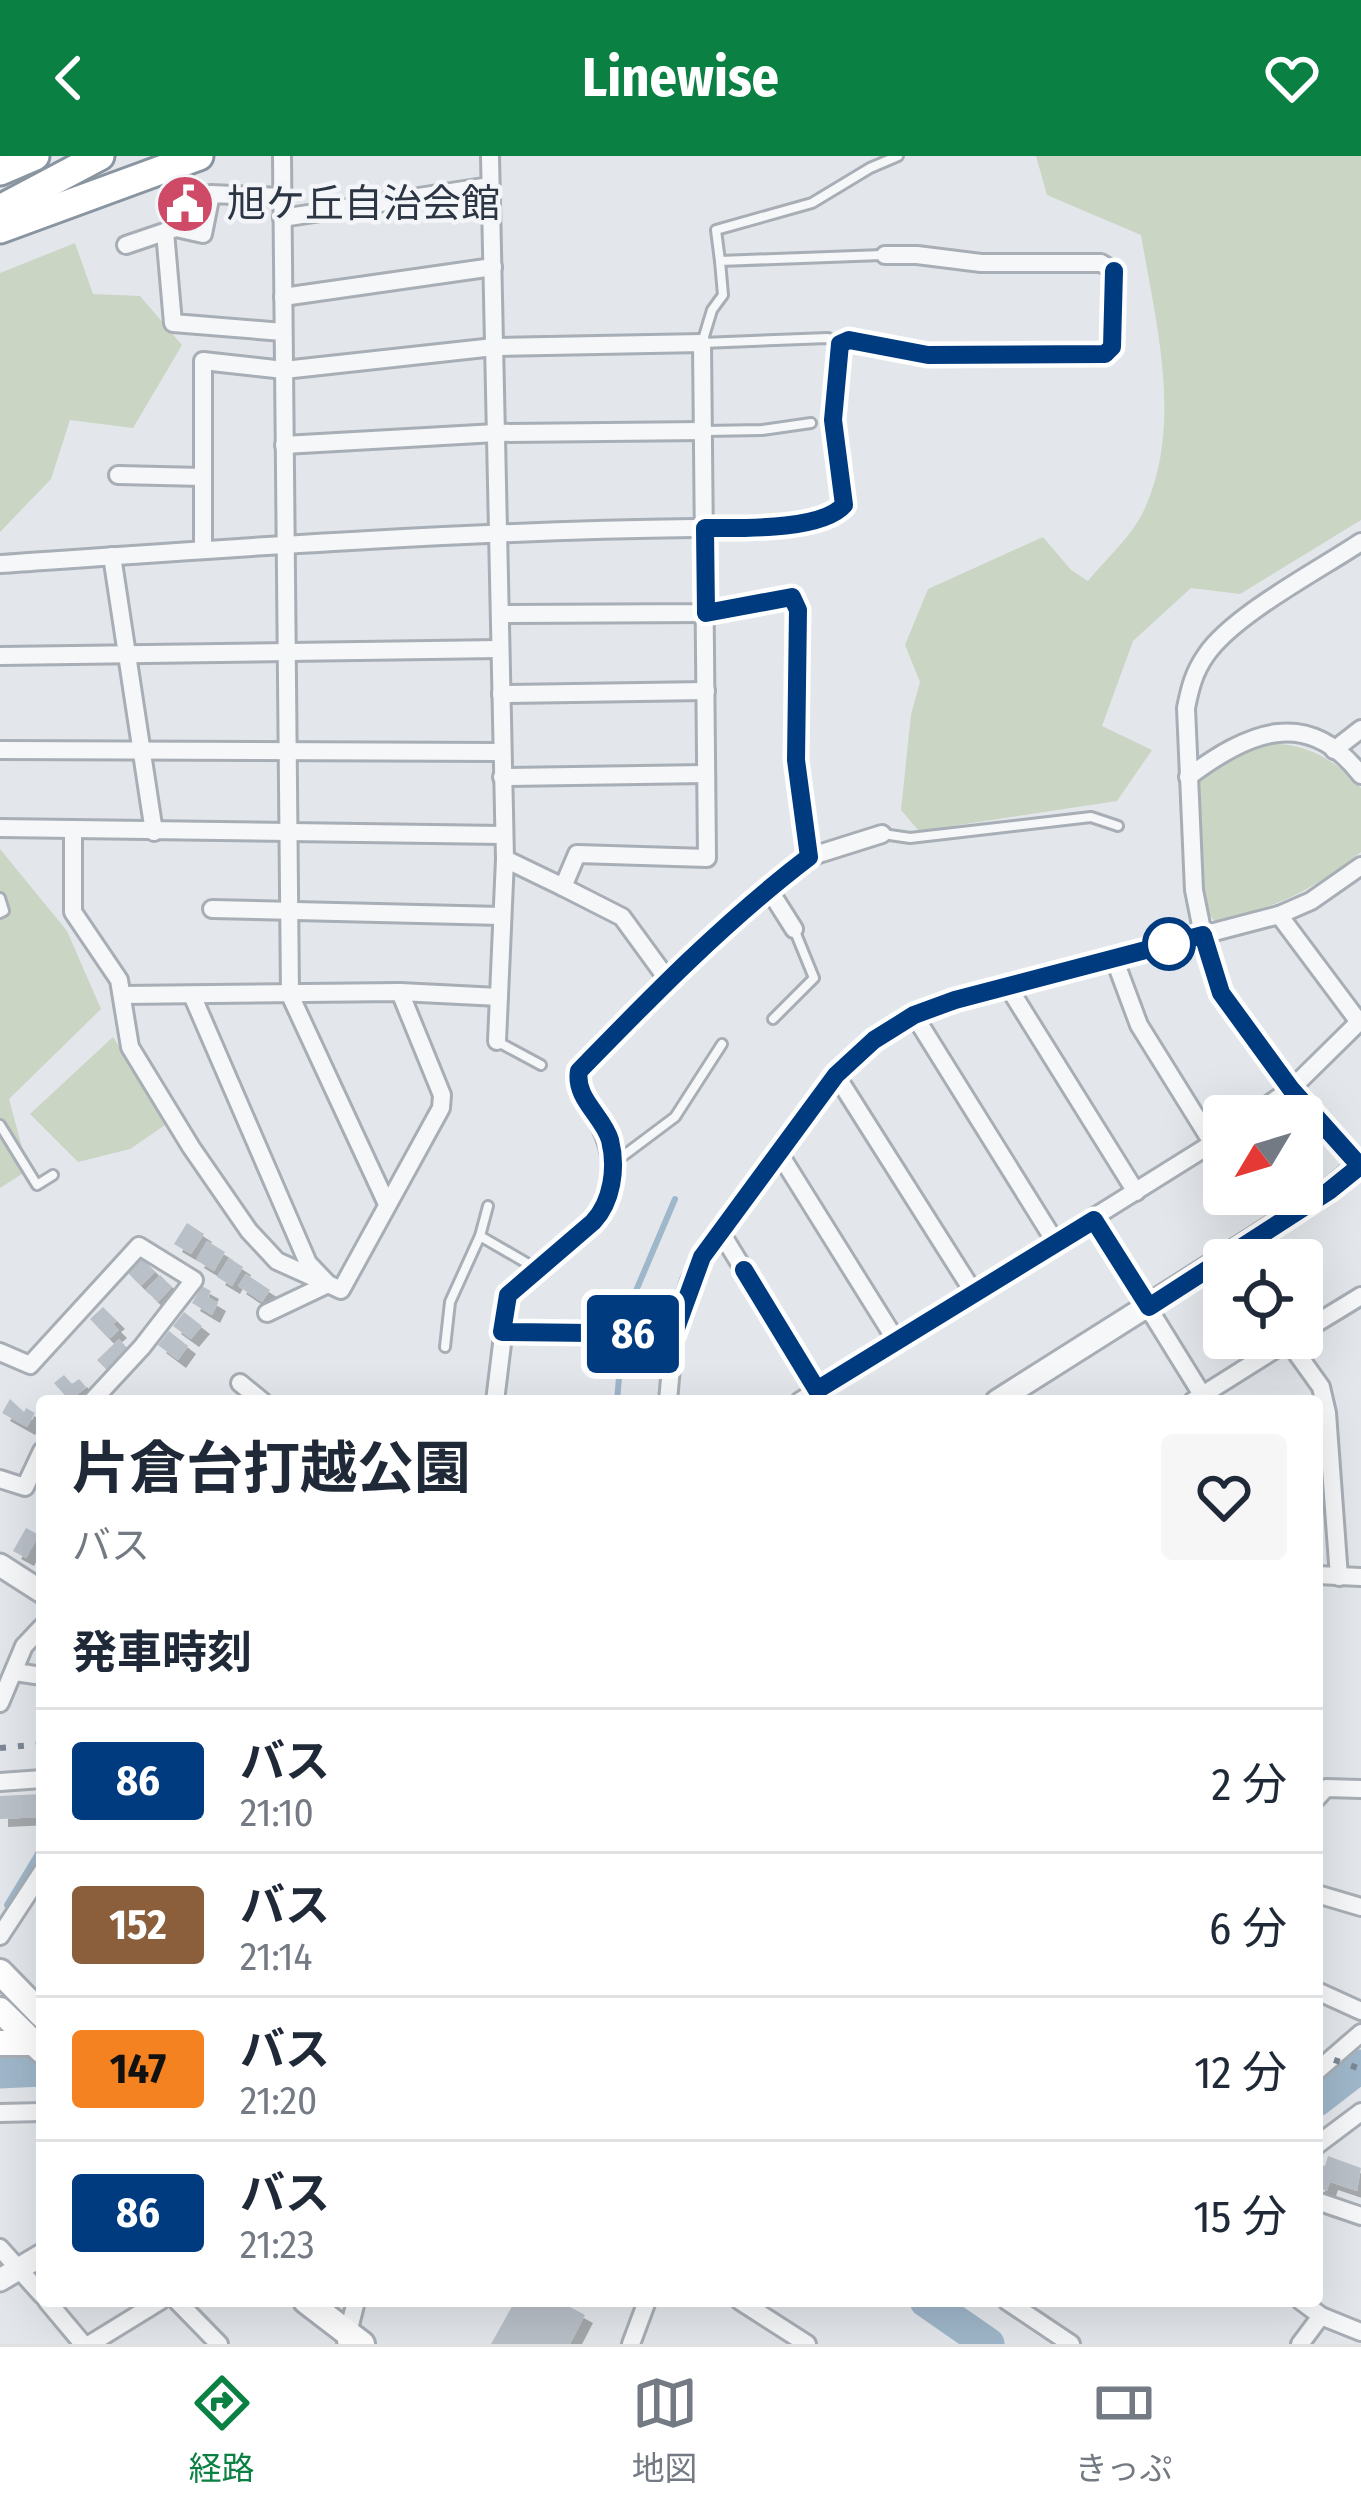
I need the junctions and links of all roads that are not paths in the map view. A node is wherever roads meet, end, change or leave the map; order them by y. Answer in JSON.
{"nodes":[{"id":1,"x":100,"y":156,"type":"edge"},
{"id":2,"x":199,"y":156,"type":"edge"},
{"id":3,"x":282,"y":156,"type":"edge"},
{"id":4,"x":490,"y":156,"type":"edge"},
{"id":5,"x":898,"y":156,"type":"edge"},
{"id":6,"x":33,"y":157,"type":"edge"},
{"id":7,"x":0,"y":168,"type":"edge"},
{"id":8,"x":490,"y":186,"type":"junction"},
{"id":9,"x":282,"y":197,"type":"junction"},
{"id":10,"x":0,"y":205,"type":"edge"},
{"id":11,"x":282,"y":218,"type":"junction"},
{"id":12,"x":0,"y":229,"type":"edge"},
{"id":13,"x":165,"y":232,"type":"junction"},
{"id":14,"x":126,"y":245,"type":"dead end"},
{"id":15,"x":885,"y":255,"type":"joint"},
{"id":16,"x":720,"y":261,"type":"junction"},
{"id":17,"x":493,"y":267,"type":"junction"},
{"id":18,"x":283,"y":297,"type":"junction"},
{"id":19,"x":283,"y":332,"type":"junction"},
{"id":20,"x":702,"y":344,"type":"junction"},
{"id":21,"x":840,"y":344,"type":"junction"},
{"id":22,"x":494,"y":346,"type":"junction"},
{"id":23,"x":284,"y":370,"type":"junction"},
{"id":24,"x":823,"y":421,"type":"junction"},
{"id":25,"x":704,"y":431,"type":"junction"},
{"id":26,"x":496,"y":434,"type":"junction"},
{"id":27,"x":284,"y":445,"type":"junction"},
{"id":28,"x":118,"y":475,"type":"dead end"},
{"id":29,"x":203,"y":477,"type":"junction"},
{"id":30,"x":705,"y":528,"type":"junction"},
{"id":31,"x":499,"y":530,"type":"junction"},
{"id":32,"x":1361,"y":542,"type":"edge"},
{"id":33,"x":285,"y":545,"type":"junction"},
{"id":34,"x":203,"y":550,"type":"junction"},
{"id":35,"x":112,"y":556,"type":"junction"},
{"id":36,"x":0,"y":564,"type":"edge"},
{"id":37,"x":706,"y":613,"type":"junction"},
{"id":38,"x":500,"y":614,"type":"junction"},
{"id":39,"x":500,"y":649,"type":"junction"},
{"id":40,"x":286,"y":652,"type":"junction"},
{"id":41,"x":127,"y":654,"type":"junction"},
{"id":42,"x":0,"y":656,"type":"edge"},
{"id":43,"x":706,"y":691,"type":"junction"},
{"id":44,"x":501,"y":694,"type":"junction"},
{"id":45,"x":1361,"y":729,"type":"edge"},
{"id":46,"x":0,"y":750,"type":"edge"},
{"id":47,"x":1334,"y":750,"type":"junction"},
{"id":48,"x":142,"y":751,"type":"junction"},
{"id":49,"x":287,"y":751,"type":"junction"},
{"id":50,"x":502,"y":752,"type":"junction"},
{"id":51,"x":706,"y":774,"type":"junction"},
{"id":52,"x":1361,"y":775,"type":"edge"},
{"id":53,"x":502,"y":777,"type":"junction"},
{"id":54,"x":1188,"y":777,"type":"junction"},
{"id":55,"x":1118,"y":826,"type":"dead end"},
{"id":56,"x":0,"y":828,"type":"edge"},
{"id":57,"x":73,"y":831,"type":"junction"},
{"id":58,"x":154,"y":832,"type":"junction"},
{"id":59,"x":882,"y":834,"type":"joint"},
{"id":60,"x":288,"y":835,"type":"junction"},
{"id":61,"x":503,"y":835,"type":"junction"},
{"id":62,"x":809,"y":857,"type":"junction"},
{"id":63,"x":505,"y":859,"type":"junction"},
{"id":64,"x":1361,"y":866,"type":"edge"},
{"id":65,"x":562,"y":887,"type":"junction"},
{"id":66,"x":768,"y":888,"type":"junction"},
{"id":67,"x":0,"y":898,"type":"edge"},
{"id":68,"x":212,"y":909,"type":"dead end"},
{"id":69,"x":289,"y":911,"type":"junction"},
{"id":70,"x":0,"y":913,"type":"edge"},
{"id":71,"x":1279,"y":915,"type":"junction"},
{"id":72,"x":502,"y":916,"type":"junction"},
{"id":73,"x":794,"y":929,"type":"joint"},
{"id":74,"x":1203,"y":935,"type":"junction"},
{"id":75,"x":1114,"y":958,"type":"junction"},
{"id":76,"x":668,"y":980,"type":"junction"},
{"id":77,"x":1007,"y":985,"type":"junction"},
{"id":78,"x":400,"y":992,"type":"junction"},
{"id":79,"x":290,"y":994,"type":"junction"},
{"id":80,"x":122,"y":995,"type":"junction"},
{"id":81,"x":191,"y":995,"type":"junction"},
{"id":82,"x":499,"y":997,"type":"junction"},
{"id":83,"x":914,"y":1015,"type":"junction"},
{"id":84,"x":773,"y":1019,"type":"dead end"},
{"id":85,"x":1360,"y":1021,"type":"edge"},
{"id":86,"x":497,"y":1041,"type":"joint"},
{"id":87,"x":722,"y":1044,"type":"dead end"},
{"id":88,"x":541,"y":1065,"type":"dead end"},
{"id":89,"x":836,"y":1075,"type":"junction"},
{"id":90,"x":1291,"y":1089,"type":"junction"},
{"id":91,"x":1282,"y":1095,"type":"edge"},
{"id":92,"x":1203,"y":1118,"type":"edge"},
{"id":93,"x":0,"y":1125,"type":"edge"},
{"id":94,"x":1203,"y":1150,"type":"edge"},
{"id":95,"x":779,"y":1153,"type":"junction"},
{"id":96,"x":1360,"y":1165,"type":"edge"},
{"id":97,"x":610,"y":1166,"type":"junction"},
{"id":98,"x":53,"y":1174,"type":"dead end"},
{"id":99,"x":1136,"y":1192,"type":"junction"},
{"id":100,"x":387,"y":1204,"type":"junction"},
{"id":101,"x":488,"y":1206,"type":"dead end"},
{"id":102,"x":1094,"y":1220,"type":"junction"},
{"id":103,"x":720,"y":1231,"type":"junction"},
{"id":104,"x":480,"y":1236,"type":"junction"},
{"id":105,"x":1056,"y":1243,"type":"junction"},
{"id":106,"x":538,"y":1269,"type":"junction"},
{"id":107,"x":328,"y":1285,"type":"junction"},
{"id":108,"x":974,"y":1293,"type":"junction"},
{"id":109,"x":1361,"y":1296,"type":"edge"},
{"id":110,"x":1149,"y":1307,"type":"junction"},
{"id":111,"x":267,"y":1313,"type":"dead end"},
{"id":112,"x":1323,"y":1319,"type":"edge"},
{"id":113,"x":502,"y":1332,"type":"junction"},
{"id":114,"x":674,"y":1334,"type":"junction"},
{"id":115,"x":897,"y":1342,"type":"junction"},
{"id":116,"x":445,"y":1347,"type":"dead end"},
{"id":117,"x":0,"y":1352,"type":"edge"},
{"id":118,"x":1261,"y":1359,"type":"edge"},
{"id":119,"x":1306,"y":1359,"type":"edge"},
{"id":120,"x":241,"y":1383,"type":"dead end"},
{"id":121,"x":98,"y":1395,"type":"edge"},
{"id":122,"x":255,"y":1395,"type":"edge"},
{"id":123,"x":496,"y":1395,"type":"edge"},
{"id":124,"x":669,"y":1395,"type":"edge"},
{"id":125,"x":821,"y":1395,"type":"edge"},
{"id":126,"x":1007,"y":1395,"type":"edge"},
{"id":127,"x":1198,"y":1395,"type":"edge"},
{"id":128,"x":1206,"y":1395,"type":"edge"},
{"id":129,"x":1323,"y":1395,"type":"edge"},
{"id":130,"x":1323,"y":1396,"type":"edge"},
{"id":131,"x":36,"y":1464,"type":"edge"},
{"id":132,"x":0,"y":1479,"type":"edge"},
{"id":133,"x":0,"y":1564,"type":"edge"},
{"id":134,"x":1323,"y":1576,"type":"edge"},
{"id":135,"x":1340,"y":1577,"type":"junction"},
{"id":136,"x":1361,"y":1577,"type":"edge"},
{"id":137,"x":36,"y":1588,"type":"edge"},
{"id":138,"x":36,"y":1633,"type":"edge"},
{"id":139,"x":15,"y":1672,"type":"junction"},
{"id":140,"x":36,"y":1675,"type":"edge"},
{"id":141,"x":0,"y":1703,"type":"edge"},
{"id":142,"x":36,"y":1780,"type":"edge"},
{"id":143,"x":0,"y":1783,"type":"edge"},
{"id":144,"x":1361,"y":1789,"type":"edge"},
{"id":145,"x":1323,"y":1791,"type":"edge"},
{"id":146,"x":36,"y":1886,"type":"edge"},
{"id":147,"x":1323,"y":1896,"type":"edge"},
{"id":148,"x":1361,"y":1907,"type":"edge"},
{"id":149,"x":0,"y":1936,"type":"edge"},
{"id":150,"x":0,"y":1972,"type":"edge"},
{"id":151,"x":1323,"y":1994,"type":"edge"},
{"id":152,"x":0,"y":2010,"type":"edge"},
{"id":153,"x":1361,"y":2011,"type":"edge"},
{"id":154,"x":1361,"y":2033,"type":"edge"},
{"id":155,"x":28,"y":2036,"type":"edge"},
{"id":156,"x":1323,"y":2066,"type":"edge"},
{"id":157,"x":36,"y":2112,"type":"edge"},
{"id":158,"x":1361,"y":2112,"type":"edge"},
{"id":159,"x":0,"y":2113,"type":"edge"},
{"id":160,"x":1323,"y":2140,"type":"edge"},
{"id":161,"x":1323,"y":2203,"type":"edge"},
{"id":162,"x":1361,"y":2216,"type":"edge"},
{"id":163,"x":0,"y":2248,"type":"edge"},
{"id":164,"x":36,"y":2258,"type":"edge"},
{"id":165,"x":10,"y":2274,"type":"edge"},
{"id":166,"x":36,"y":2292,"type":"edge"},
{"id":167,"x":52,"y":2307,"type":"edge"},
{"id":168,"x":150,"y":2307,"type":"edge"},
{"id":169,"x":183,"y":2307,"type":"edge"},
{"id":170,"x":313,"y":2307,"type":"edge"},
{"id":171,"x":355,"y":2307,"type":"edge"},
{"id":172,"x":645,"y":2307,"type":"edge"},
{"id":173,"x":749,"y":2307,"type":"edge"},
{"id":174,"x":1016,"y":2307,"type":"edge"},
{"id":175,"x":1309,"y":2307,"type":"edge"},
{"id":176,"x":1321,"y":2316,"type":"junction"},
{"id":177,"x":1361,"y":2332,"type":"edge"},
{"id":178,"x":351,"y":2340,"type":"edge"},
{"id":179,"x":86,"y":2344,"type":"edge"},
{"id":180,"x":219,"y":2344,"type":"edge"},
{"id":181,"x":631,"y":2344,"type":"edge"},
{"id":182,"x":807,"y":2344,"type":"edge"},
{"id":183,"x":1071,"y":2344,"type":"edge"},
{"id":184,"x":1300,"y":2344,"type":"edge"}],
"edges":[{"from":1,"to":10,"type":"highway"},
{"from":2,"to":12,"type":"highway"},
{"from":3,"to":9,"type":"street"},
{"from":4,"to":8,"type":"street"},
{"from":5,"to":16,"type":"lane"},
{"from":6,"to":7,"type":"highway"},
{"from":8,"to":11,"type":"street"},
{"from":8,"to":17,"type":"street"},
{"from":9,"to":11,"type":"street"},
{"from":9,"to":13,"type":"street"},
{"from":11,"to":18,"type":"street"},
{"from":13,"to":14,"type":"street"},
{"from":13,"to":19,"type":"street"},
{"from":15,"to":16,"type":"lane"},
{"from":15,"to":21,"type":"street"},
{"from":16,"to":20,"type":"lane"},
{"from":17,"to":18,"type":"street"},
{"from":17,"to":22,"type":"street"},
{"from":18,"to":19,"type":"street"},
{"from":19,"to":23,"type":"street"},
{"from":20,"to":21,"type":"lane"},
{"from":20,"to":22,"type":"street"},
{"from":20,"to":25,"type":"street"},
{"from":21,"to":24,"type":"street"},
{"from":22,"to":23,"type":"street"},
{"from":22,"to":26,"type":"street"},
{"from":23,"to":27,"type":"street"},
{"from":23,"to":29,"type":"street"},
{"from":24,"to":25,"type":"lane"},
{"from":24,"to":30,"type":"street"},
{"from":25,"to":26,"type":"street"},
{"from":25,"to":30,"type":"street"},
{"from":26,"to":27,"type":"street"},
{"from":26,"to":31,"type":"street"},
{"from":27,"to":33,"type":"street"},
{"from":28,"to":29,"type":"street"},
{"from":29,"to":34,"type":"street"},
{"from":30,"to":31,"type":"street"},
{"from":30,"to":37,"type":"street"},
{"from":31,"to":33,"type":"street"},
{"from":31,"to":38,"type":"street"},
{"from":32,"to":54,"type":"street"},
{"from":33,"to":34,"type":"street"},
{"from":33,"to":40,"type":"street"},
{"from":34,"to":35,"type":"street"},
{"from":35,"to":36,"type":"street"},
{"from":35,"to":41,"type":"street"},
{"from":37,"to":38,"type":"street"},
{"from":37,"to":43,"type":"street"},
{"from":37,"to":62,"type":"street"},
{"from":38,"to":39,"type":"street"},
{"from":39,"to":40,"type":"street"},
{"from":39,"to":44,"type":"street"},
{"from":40,"to":41,"type":"street"},
{"from":40,"to":49,"type":"street"},
{"from":41,"to":42,"type":"street"},
{"from":41,"to":48,"type":"street"},
{"from":43,"to":44,"type":"street"},
{"from":43,"to":51,"type":"street"},
{"from":44,"to":50,"type":"street"},
{"from":45,"to":47,"type":"street"},
{"from":46,"to":48,"type":"street"},
{"from":47,"to":52,"type":"street"},
{"from":47,"to":54,"type":"street"},
{"from":48,"to":49,"type":"street"},
{"from":48,"to":58,"type":"street"},
{"from":49,"to":50,"type":"street"},
{"from":49,"to":60,"type":"street"},
{"from":50,"to":53,"type":"street"},
{"from":51,"to":53,"type":"street"},
{"from":51,"to":65,"type":"street"},
{"from":53,"to":61,"type":"street"},
{"from":54,"to":74,"type":"street"},
{"from":55,"to":59,"type":"lane"},
{"from":56,"to":57,"type":"street"},
{"from":57,"to":58,"type":"street"},
{"from":57,"to":80,"type":"street"},
{"from":58,"to":60,"type":"street"},
{"from":59,"to":62,"type":"street"},
{"from":60,"to":61,"type":"street"},
{"from":60,"to":69,"type":"street"},
{"from":61,"to":63,"type":"street"},
{"from":62,"to":66,"type":"street"},
{"from":63,"to":65,"type":"street"},
{"from":63,"to":72,"type":"street"},
{"from":64,"to":71,"type":"street"},
{"from":65,"to":76,"type":"street"},
{"from":66,"to":73,"type":"street"},
{"from":66,"to":76,"type":"street"},
{"from":67,"to":70,"type":"lane"},
{"from":68,"to":69,"type":"street"},
{"from":69,"to":72,"type":"street"},
{"from":69,"to":79,"type":"street"},
{"from":71,"to":74,"type":"street"},
{"from":71,"to":85,"type":"street"},
{"from":72,"to":82,"type":"street"},
{"from":73,"to":84,"type":"lane"},
{"from":74,"to":75,"type":"street"},
{"from":74,"to":90,"type":"street"},
{"from":75,"to":77,"type":"street"},
{"from":75,"to":92,"type":"street"},
{"from":76,"to":97,"type":"street"},
{"from":77,"to":83,"type":"street"},
{"from":77,"to":99,"type":"street"},
{"from":78,"to":79,"type":"street"},
{"from":78,"to":82,"type":"street"},
{"from":78,"to":100,"type":"street"},
{"from":79,"to":81,"type":"street"},
{"from":79,"to":100,"type":"street"},
{"from":80,"to":81,"type":"street"},
{"from":80,"to":107,"type":"street"},
{"from":81,"to":107,"type":"street"},
{"from":82,"to":86,"type":"street"},
{"from":83,"to":89,"type":"street"},
{"from":83,"to":105,"type":"street"},
{"from":85,"to":90,"type":"street"},
{"from":86,"to":88,"type":"lane"},
{"from":87,"to":97,"type":"lane"},
{"from":89,"to":95,"type":"street"},
{"from":89,"to":108,"type":"street"},
{"from":90,"to":91,"type":"street"},
{"from":90,"to":96,"type":"street"},
{"from":93,"to":98,"type":"lane"},
{"from":94,"to":99,"type":"street"},
{"from":95,"to":103,"type":"street"},
{"from":95,"to":115,"type":"street"},
{"from":96,"to":110,"type":"street"},
{"from":97,"to":106,"type":"street"},
{"from":99,"to":102,"type":"street"},
{"from":100,"to":107,"type":"street"},
{"from":101,"to":104,"type":"lane"},
{"from":102,"to":105,"type":"street"},
{"from":102,"to":110,"type":"street"},
{"from":103,"to":114,"type":"street"},
{"from":103,"to":125,"type":"street"},
{"from":104,"to":106,"type":"lane"},
{"from":104,"to":116,"type":"lane"},
{"from":105,"to":108,"type":"street"},
{"from":106,"to":113,"type":"street"},
{"from":107,"to":111,"type":"street"},
{"from":108,"to":115,"type":"street"},
{"from":109,"to":112,"type":"street"},
{"from":110,"to":126,"type":"street"},
{"from":110,"to":127,"type":"street"},
{"from":113,"to":114,"type":"street"},
{"from":113,"to":123,"type":"street"},
{"from":114,"to":124,"type":"street"},
{"from":115,"to":125,"type":"street"},
{"from":117,"to":121,"type":"street"},
{"from":118,"to":128,"type":"street"},
{"from":119,"to":129,"type":"street"},
{"from":120,"to":122,"type":"street"},
{"from":130,"to":135,"type":"street"},
{"from":131,"to":132,"type":"street"},
{"from":133,"to":137,"type":"street"},
{"from":134,"to":135,"type":"street"},
{"from":135,"to":136,"type":"street"},
{"from":138,"to":139,"type":"street"},
{"from":139,"to":140,"type":"street"},
{"from":139,"to":141,"type":"street"},
{"from":142,"to":143,"type":"street"},
{"from":144,"to":145,"type":"street"},
{"from":146,"to":149,"type":"street"},
{"from":147,"to":148,"type":"street"},
{"from":150,"to":155,"type":"main road"},
{"from":151,"to":153,"type":"street"},
{"from":152,"to":155,"type":"main road"},
{"from":154,"to":156,"type":"street"},
{"from":157,"to":159,"type":"street"},
{"from":158,"to":160,"type":"street"},
{"from":161,"to":162,"type":"street"},
{"from":163,"to":165,"type":"street"},
{"from":164,"to":165,"type":"street"},
{"from":165,"to":166,"type":"street"},
{"from":167,"to":179,"type":"street"},
{"from":168,"to":179,"type":"street"},
{"from":169,"to":180,"type":"street"},
{"from":170,"to":178,"type":"main road"},
{"from":171,"to":178,"type":"street"},
{"from":172,"to":181,"type":"street"},
{"from":173,"to":182,"type":"street"},
{"from":174,"to":183,"type":"street"},
{"from":175,"to":176,"type":"street"},
{"from":176,"to":177,"type":"street"},
{"from":176,"to":184,"type":"street"}]}
